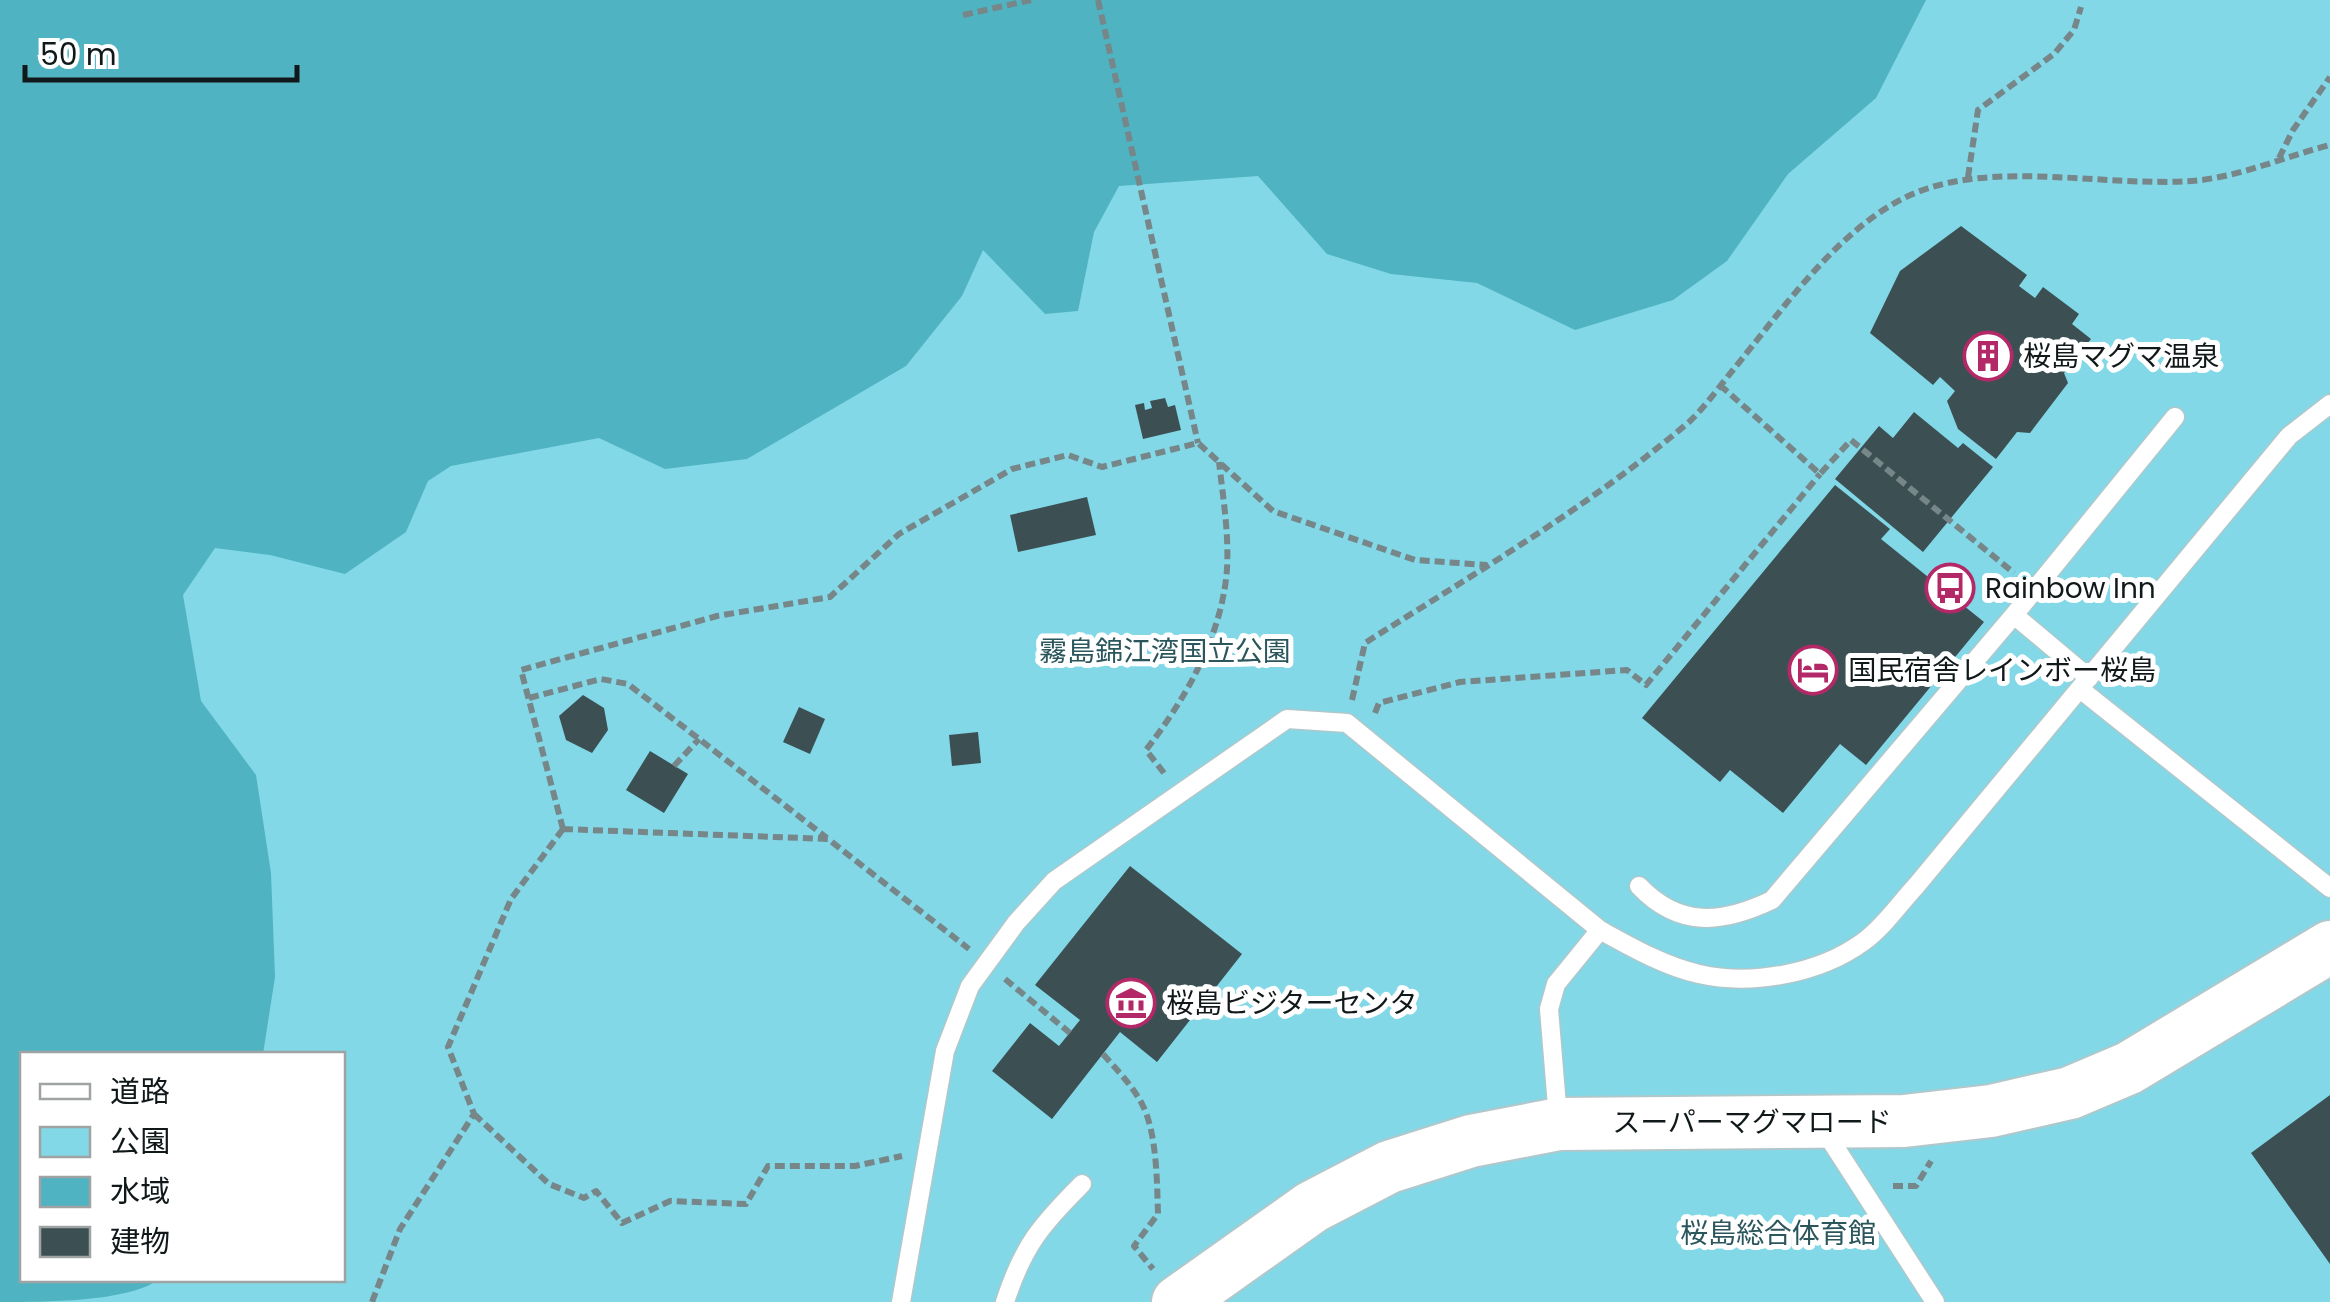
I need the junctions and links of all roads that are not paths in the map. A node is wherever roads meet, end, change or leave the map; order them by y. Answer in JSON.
{"nodes":[{"id":1,"x":2330,"y":404,"type":"edge"},
{"id":2,"x":2175,"y":418,"type":"dead end"},
{"id":3,"x":2014,"y":615,"type":"junction"},
{"id":4,"x":2084,"y":684,"type":"junction"},
{"id":5,"x":1640,"y":886,"type":"dead end"},
{"id":6,"x":2330,"y":888,"type":"edge"},
{"id":7,"x":1600,"y":930,"type":"junction"},
{"id":8,"x":2330,"y":947,"type":"edge"},
{"id":9,"x":1818,"y":1120,"type":"junction"},
{"id":10,"x":1559,"y":1124,"type":"junction"},
{"id":11,"x":1082,"y":1184,"type":"dead end"},
{"id":12,"x":901,"y":1302,"type":"edge"},
{"id":13,"x":1005,"y":1302,"type":"edge"},
{"id":14,"x":1179,"y":1302,"type":"edge"},
{"id":15,"x":1935,"y":1302,"type":"edge"}],
"edges":[{"from":1,"to":4,"type":"lane"},
{"from":2,"to":3,"type":"lane"},
{"from":3,"to":4,"type":"lane"},
{"from":3,"to":5,"type":"lane"},
{"from":4,"to":6,"type":"lane"},
{"from":4,"to":7,"type":"lane"},
{"from":7,"to":10,"type":"lane"},
{"from":7,"to":12,"type":"lane"},
{"from":8,"to":9,"type":"street","name":"スーパーマグマロード"},
{"from":9,"to":10,"type":"street","name":"スーパーマグマロード"},
{"from":9,"to":15,"type":"lane"},
{"from":10,"to":14,"type":"street","name":"スーパーマグマロード"},
{"from":11,"to":13,"type":"lane"}]}
